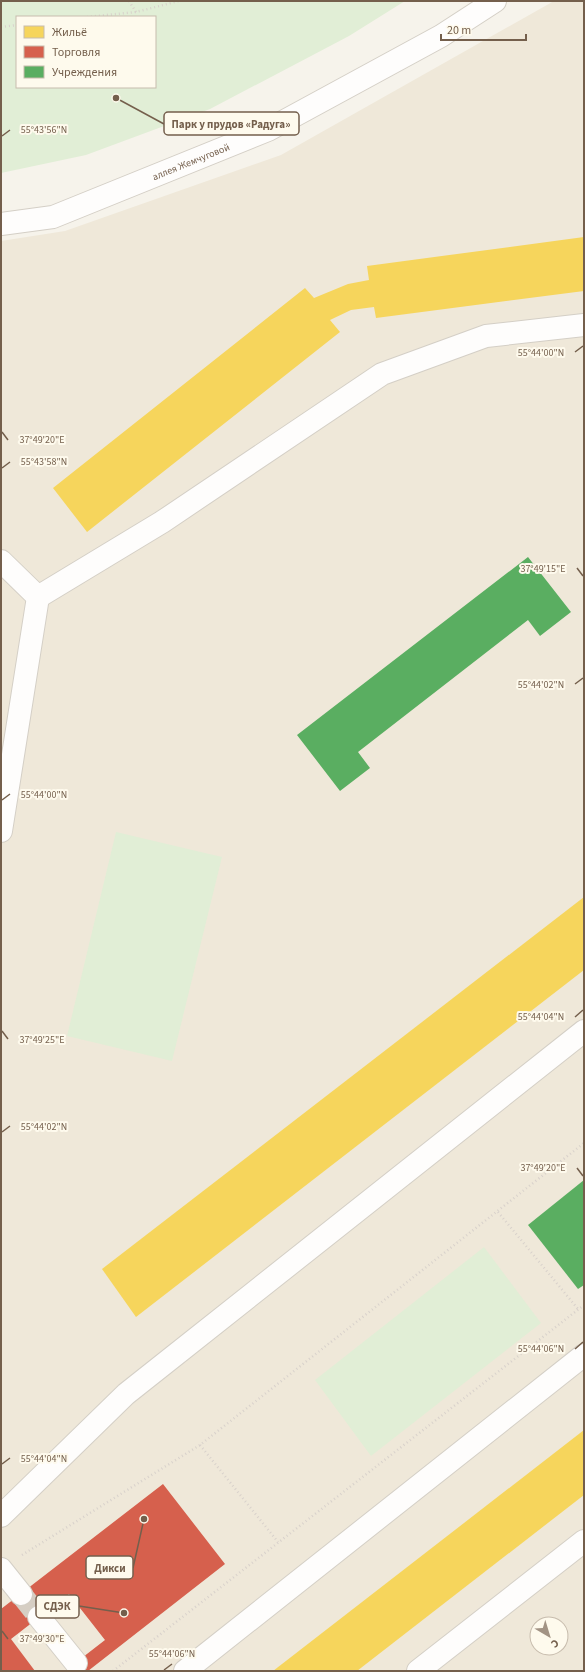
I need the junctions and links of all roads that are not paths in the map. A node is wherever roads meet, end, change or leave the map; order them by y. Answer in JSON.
{"nodes":[{"id":1,"x":495,"y":1,"type":"edge"},
{"id":2,"x":1,"y":224,"type":"edge"},
{"id":3,"x":584,"y":324,"type":"edge"},
{"id":4,"x":1,"y":561,"type":"edge"},
{"id":5,"x":38,"y":597,"type":"junction"},
{"id":6,"x":1,"y":831,"type":"edge"},
{"id":7,"x":584,"y":1031,"type":"edge"},
{"id":8,"x":584,"y":1355,"type":"edge"},
{"id":9,"x":1,"y":1516,"type":"edge"},
{"id":10,"x":584,"y":1541,"type":"edge"},
{"id":11,"x":1,"y":1569,"type":"edge"},
{"id":12,"x":21,"y":1594,"type":"tunnel mouth"},
{"id":13,"x":39,"y":1617,"type":"tunnel mouth"},
{"id":14,"x":76,"y":1663,"type":"dead end"},
{"id":15,"x":185,"y":1671,"type":"edge"},
{"id":16,"x":418,"y":1671,"type":"edge"}],
"edges":[{"from":1,"to":2,"type":"street","name":"аллея Жемчуговой"},
{"from":3,"to":5,"type":"street"},
{"from":4,"to":5,"type":"street"},
{"from":5,"to":6,"type":"street"},
{"from":7,"to":9,"type":"street"},
{"from":8,"to":15,"type":"street"},
{"from":10,"to":16,"type":"street"},
{"from":11,"to":12,"type":"street"},
{"from":13,"to":14,"type":"street"}]}
